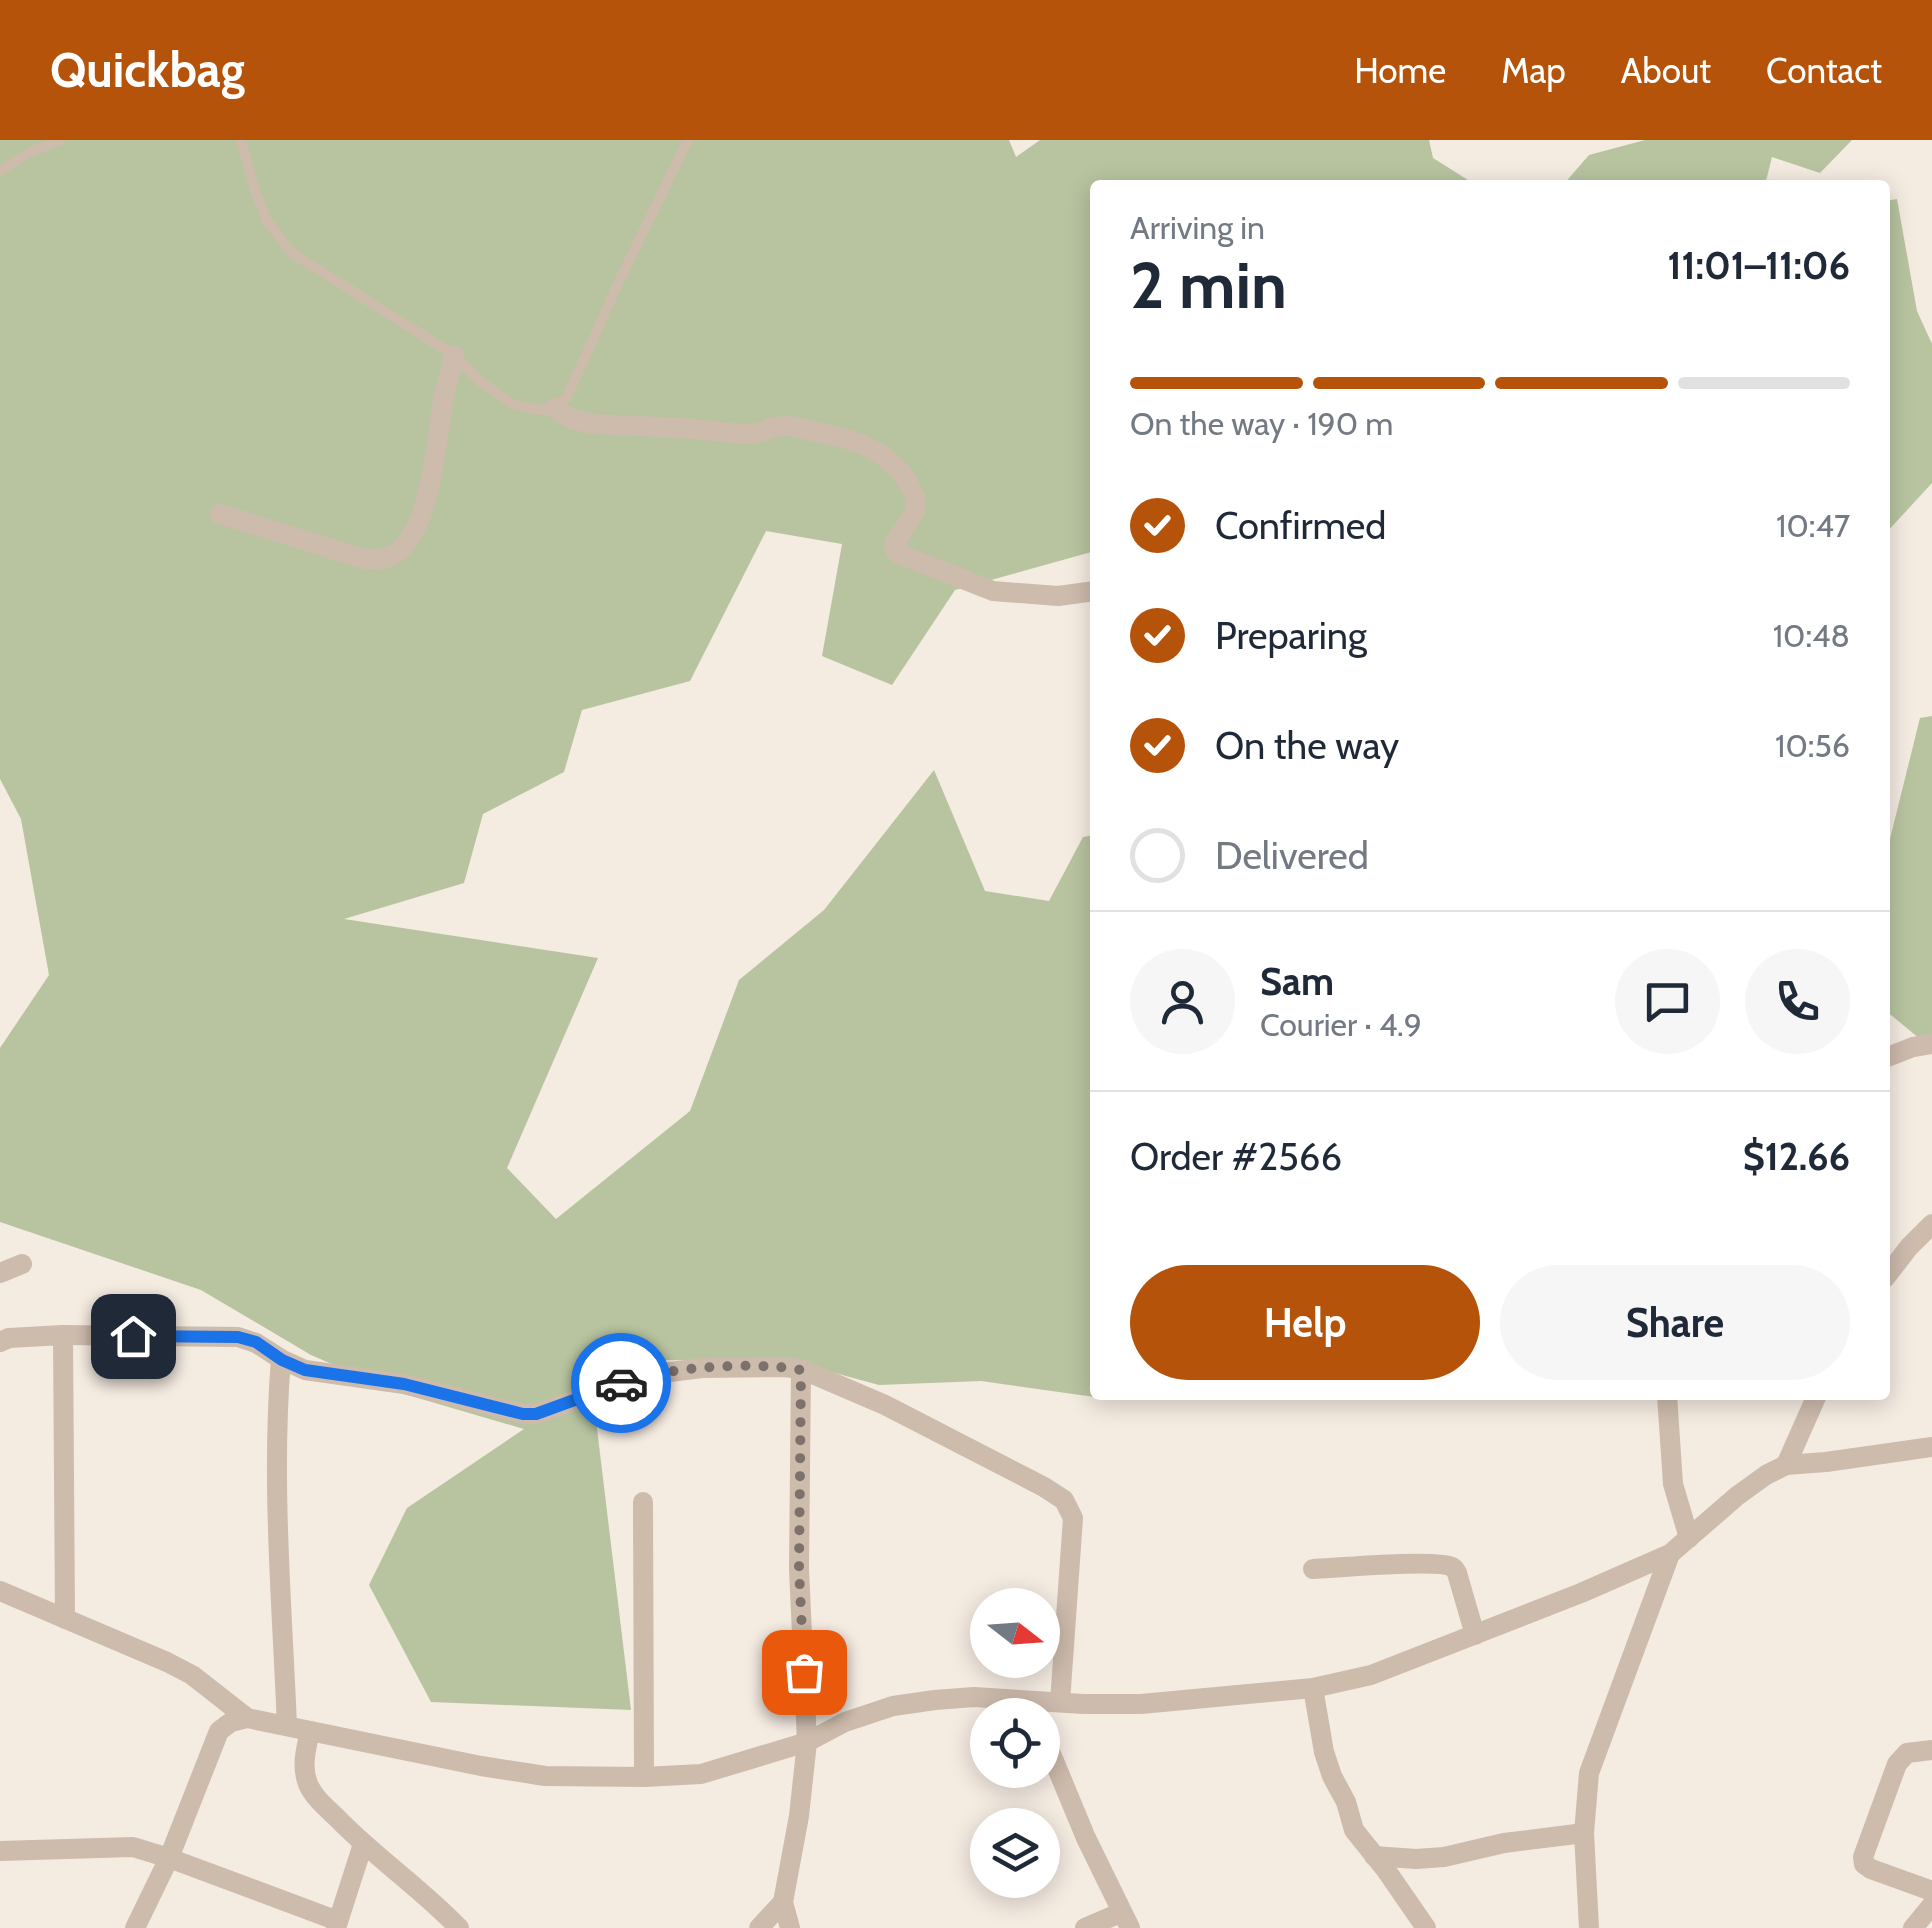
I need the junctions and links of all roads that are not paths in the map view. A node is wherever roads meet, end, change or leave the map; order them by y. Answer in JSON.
{"nodes":[{"id":1,"x":61,"y":140,"type":"edge"},
{"id":2,"x":241,"y":140,"type":"edge"},
{"id":3,"x":688,"y":140,"type":"edge"},
{"id":4,"x":0,"y":170,"type":"edge"},
{"id":5,"x":454,"y":355,"type":"junction"},
{"id":6,"x":554,"y":408,"type":"junction"},
{"id":7,"x":220,"y":514,"type":"dead end"},
{"id":8,"x":1090,"y":592,"type":"edge"},
{"id":9,"x":1932,"y":1044,"type":"edge"},
{"id":10,"x":1890,"y":1056,"type":"edge"},
{"id":11,"x":1932,"y":1224,"type":"edge"},
{"id":12,"x":22,"y":1264,"type":"dead end"},
{"id":13,"x":1890,"y":1272,"type":"edge"},
{"id":14,"x":0,"y":1273,"type":"edge"},
{"id":15,"x":63,"y":1335,"type":"junction"},
{"id":16,"x":0,"y":1342,"type":"edge"},
{"id":17,"x":282,"y":1360,"type":"junction"},
{"id":18,"x":801,"y":1370,"type":"junction"},
{"id":19,"x":1667,"y":1400,"type":"edge"},
{"id":20,"x":1815,"y":1400,"type":"edge"},
{"id":21,"x":1932,"y":1447,"type":"edge"},
{"id":22,"x":1786,"y":1466,"type":"junction"},
{"id":23,"x":643,"y":1502,"type":"dead end"},
{"id":24,"x":1688,"y":1538,"type":"junction"},
{"id":25,"x":1670,"y":1554,"type":"junction"},
{"id":26,"x":1312,"y":1569,"type":"dead end"},
{"id":27,"x":0,"y":1591,"type":"edge"},
{"id":28,"x":65,"y":1619,"type":"junction"},
{"id":29,"x":1475,"y":1635,"type":"junction"},
{"id":30,"x":1312,"y":1688,"type":"junction"},
{"id":31,"x":970,"y":1698,"type":"edge"},
{"id":32,"x":1060,"y":1702,"type":"joint"},
{"id":33,"x":247,"y":1718,"type":"junction"},
{"id":34,"x":288,"y":1726,"type":"junction"},
{"id":35,"x":310,"y":1730,"type":"junction"},
{"id":36,"x":807,"y":1742,"type":"junction"},
{"id":37,"x":1932,"y":1750,"type":"edge"},
{"id":38,"x":1060,"y":1775,"type":"edge"},
{"id":39,"x":644,"y":1777,"type":"junction"},
{"id":40,"x":1584,"y":1833,"type":"junction"},
{"id":41,"x":363,"y":1844,"type":"junction"},
{"id":42,"x":0,"y":1851,"type":"edge"},
{"id":43,"x":1374,"y":1856,"type":"junction"},
{"id":44,"x":169,"y":1858,"type":"junction"},
{"id":45,"x":1932,"y":1891,"type":"edge"},
{"id":46,"x":783,"y":1902,"type":"junction"},
{"id":47,"x":1932,"y":1905,"type":"edge"},
{"id":48,"x":1125,"y":1920,"type":"edge"},
{"id":49,"x":337,"y":1924,"type":"edge"},
{"id":50,"x":135,"y":1928,"type":"edge"},
{"id":51,"x":459,"y":1928,"type":"edge"},
{"id":52,"x":759,"y":1928,"type":"edge"},
{"id":53,"x":790,"y":1928,"type":"edge"},
{"id":54,"x":1085,"y":1928,"type":"edge"},
{"id":55,"x":1426,"y":1928,"type":"edge"},
{"id":56,"x":1589,"y":1928,"type":"edge"},
{"id":57,"x":1913,"y":1928,"type":"edge"}],
"edges":[{"from":1,"to":4,"type":"lane"},
{"from":2,"to":5,"type":"lane"},
{"from":3,"to":6,"type":"lane"},
{"from":5,"to":6,"type":"lane"},
{"from":5,"to":7,"type":"street"},
{"from":6,"to":8,"type":"street"},
{"from":9,"to":10,"type":"street"},
{"from":11,"to":13,"type":"street"},
{"from":12,"to":14,"type":"street"},
{"from":15,"to":16,"type":"street"},
{"from":15,"to":17,"type":"street"},
{"from":15,"to":28,"type":"street"},
{"from":17,"to":18,"type":"street"},
{"from":17,"to":34,"type":"street"},
{"from":18,"to":32,"type":"street"},
{"from":18,"to":36,"type":"street"},
{"from":19,"to":24,"type":"street"},
{"from":20,"to":22,"type":"street"},
{"from":21,"to":22,"type":"street"},
{"from":22,"to":24,"type":"street"},
{"from":23,"to":39,"type":"street"},
{"from":24,"to":25,"type":"street"},
{"from":25,"to":29,"type":"street"},
{"from":25,"to":40,"type":"street"},
{"from":26,"to":29,"type":"street"},
{"from":27,"to":28,"type":"street"},
{"from":28,"to":33,"type":"street"},
{"from":29,"to":30,"type":"street"},
{"from":30,"to":32,"type":"street"},
{"from":30,"to":43,"type":"street"},
{"from":31,"to":36,"type":"street"},
{"from":33,"to":34,"type":"street"},
{"from":33,"to":44,"type":"street"},
{"from":34,"to":35,"type":"street"},
{"from":35,"to":39,"type":"street"},
{"from":35,"to":41,"type":"street"},
{"from":36,"to":39,"type":"street"},
{"from":36,"to":46,"type":"street"},
{"from":37,"to":45,"type":"street"},
{"from":38,"to":48,"type":"street"},
{"from":40,"to":43,"type":"street"},
{"from":40,"to":56,"type":"street"},
{"from":41,"to":49,"type":"street"},
{"from":41,"to":51,"type":"street"},
{"from":42,"to":44,"type":"street"},
{"from":43,"to":55,"type":"street"},
{"from":44,"to":49,"type":"street"},
{"from":44,"to":50,"type":"street"},
{"from":46,"to":52,"type":"street"},
{"from":46,"to":53,"type":"street"},
{"from":47,"to":57,"type":"street"},
{"from":48,"to":54,"type":"street"}]}
